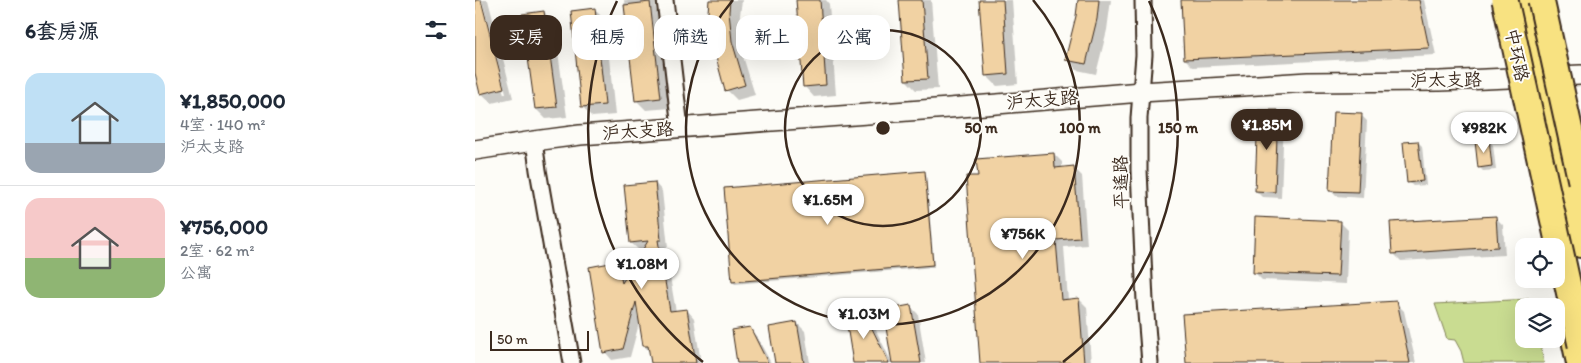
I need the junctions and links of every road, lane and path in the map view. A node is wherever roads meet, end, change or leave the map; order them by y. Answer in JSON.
{"nodes":[{"id":1,"x":665,"y":0,"type":"edge"},
{"id":2,"x":1143,"y":0,"type":"edge"},
{"id":3,"x":1498,"y":0,"type":"edge"},
{"id":4,"x":1505,"y":0,"type":"edge"},
{"id":5,"x":1512,"y":0,"type":"edge"},
{"id":6,"x":1525,"y":0,"type":"edge"},
{"id":7,"x":1541,"y":0,"type":"edge"},
{"id":8,"x":1548,"y":0,"type":"edge"},
{"id":9,"x":1547,"y":77,"type":"edge"},
{"id":10,"x":1141,"y":92,"type":"junction"},
{"id":11,"x":680,"y":128,"type":"junction"},
{"id":12,"x":534,"y":141,"type":"junction"},
{"id":13,"x":1581,"y":148,"type":"edge"},
{"id":14,"x":475,"y":150,"type":"edge"},
{"id":15,"x":1581,"y":181,"type":"edge"},
{"id":16,"x":1553,"y":238,"type":"edge"},
{"id":17,"x":1581,"y":245,"type":"edge"},
{"id":18,"x":1562,"y":288,"type":"edge"},
{"id":19,"x":1581,"y":302,"type":"edge"},
{"id":20,"x":1581,"y":345,"type":"edge"},
{"id":21,"x":572,"y":363,"type":"edge"},
{"id":22,"x":1150,"y":363,"type":"edge"},
{"id":23,"x":1579,"y":363,"type":"edge"}],
"edges":[{"from":1,"to":11,"type":"street"},
{"from":2,"to":10,"type":"street","name":"平遥路"},
{"from":3,"to":9,"type":"main road"},
{"from":4,"to":20,"type":"highway","name":"中环路","bridge":true},
{"from":5,"to":9,"type":"main road"},
{"from":6,"to":9,"type":"main road"},
{"from":7,"to":15,"type":"highway","name":"中环路","bridge":true},
{"from":8,"to":9,"type":"main road"},
{"from":9,"to":10,"type":"street","name":"沪太支路"},
{"from":9,"to":13,"type":"main road"},
{"from":9,"to":16,"type":"main road"},
{"from":9,"to":17,"type":"main road"},
{"from":9,"to":19,"type":"main road"},
{"from":10,"to":11,"type":"street","name":"沪太支路"},
{"from":10,"to":22,"type":"street","name":"平遥路"},
{"from":11,"to":12,"type":"street","name":"沪太支路"},
{"from":12,"to":14,"type":"street","name":"沪太支路"},
{"from":12,"to":21,"type":"street"},
{"from":18,"to":23,"type":"main road"}]}
